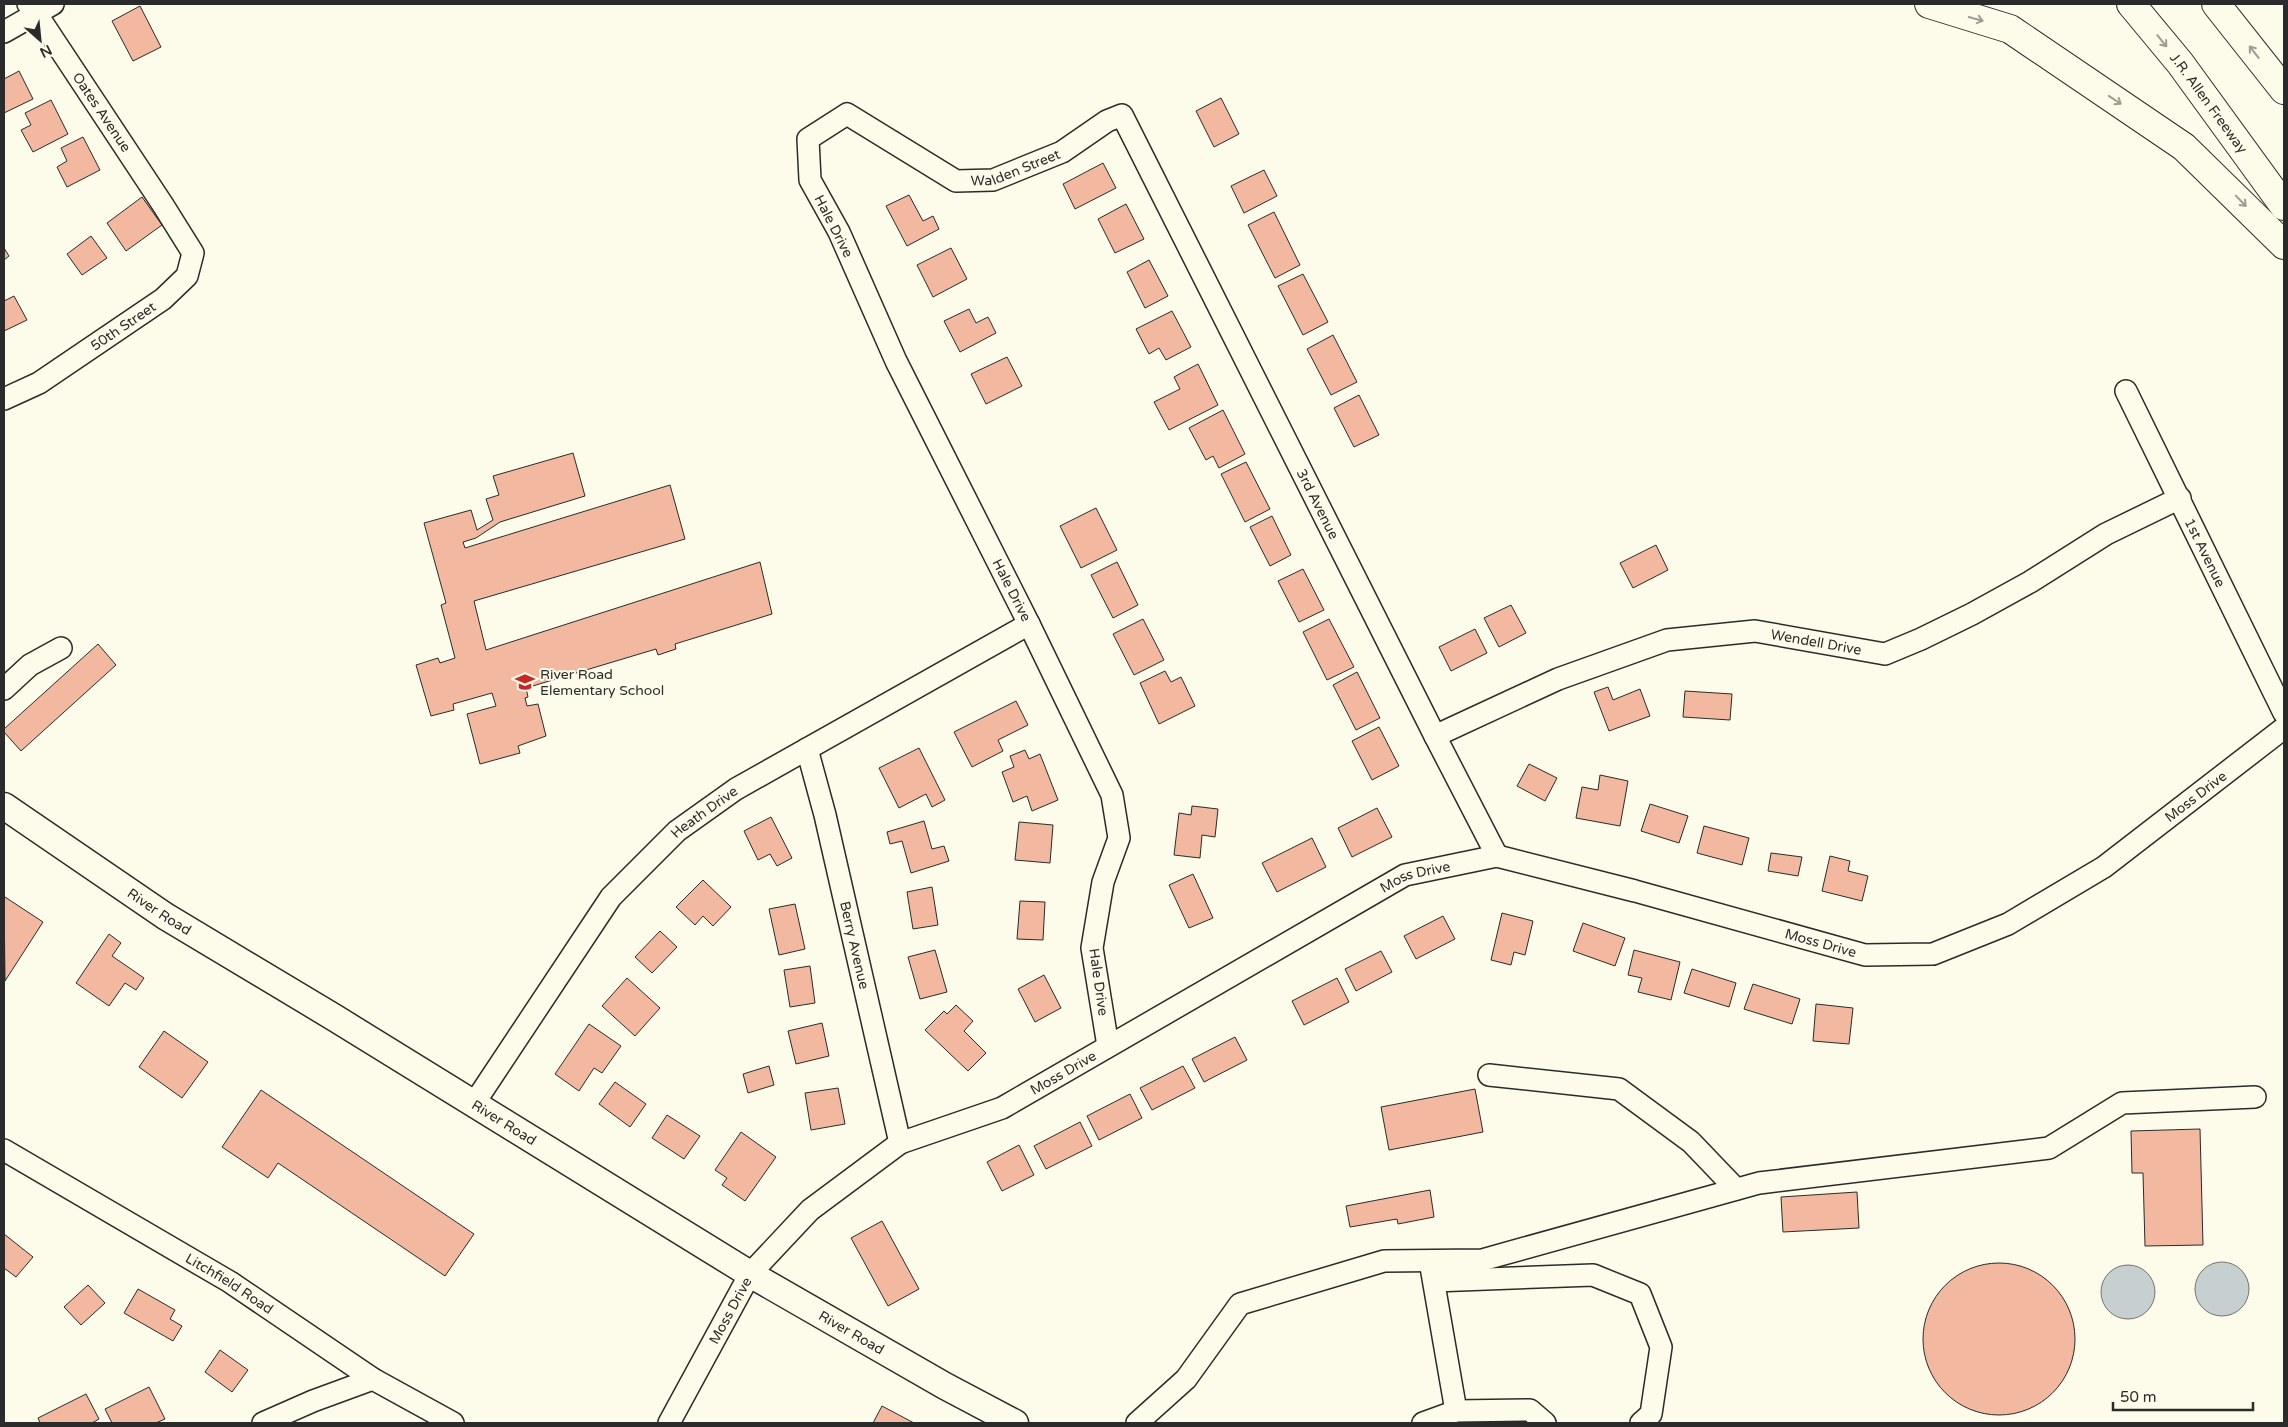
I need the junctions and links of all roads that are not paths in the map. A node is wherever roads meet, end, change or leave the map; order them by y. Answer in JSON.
{"nodes":[{"id":1,"x":1929,"y":4,"type":"edge"},
{"id":2,"x":2131,"y":4,"type":"edge"},
{"id":3,"x":2216,"y":4,"type":"edge"},
{"id":4,"x":39,"y":7,"type":"edge"},
{"id":5,"x":4,"y":32,"type":"edge"},
{"id":6,"x":2284,"y":90,"type":"edge"},
{"id":7,"x":1139,"y":152,"type":"joint"},
{"id":8,"x":808,"y":153,"type":"joint"},
{"id":9,"x":2284,"y":206,"type":"edge"},
{"id":10,"x":174,"y":223,"type":"joint"},
{"id":11,"x":2284,"y":245,"type":"edge"},
{"id":12,"x":2126,"y":391,"type":"dead end"},
{"id":13,"x":4,"y":399,"type":"edge"},
{"id":14,"x":2180,"y":498,"type":"junction"},
{"id":15,"x":1029,"y":624,"type":"junction"},
{"id":16,"x":61,"y":648,"type":"dead end"},
{"id":17,"x":4,"y":689,"type":"edge"},
{"id":18,"x":2284,"y":713,"type":"edge"},
{"id":19,"x":2284,"y":728,"type":"edge"},
{"id":20,"x":1434,"y":736,"type":"junction"},
{"id":21,"x":807,"y":749,"type":"junction"},
{"id":22,"x":4,"y":806,"type":"edge"},
{"id":23,"x":1497,"y":856,"type":"junction"},
{"id":24,"x":1108,"y":1046,"type":"junction"},
{"id":25,"x":1488,"y":1075,"type":"dead end"},
{"id":26,"x":2256,"y":1097,"type":"dead end"},
{"id":27,"x":473,"y":1104,"type":"junction"},
{"id":28,"x":900,"y":1143,"type":"junction"},
{"id":29,"x":4,"y":1150,"type":"edge"},
{"id":30,"x":1736,"y":1189,"type":"junction"},
{"id":31,"x":1432,"y":1271,"type":"junction"},
{"id":32,"x":750,"y":1274,"type":"junction"},
{"id":33,"x":373,"y":1379,"type":"junction"},
{"id":34,"x":1456,"y":1411,"type":"junction"},
{"id":35,"x":263,"y":1423,"type":"edge"},
{"id":36,"x":453,"y":1423,"type":"edge"},
{"id":37,"x":669,"y":1423,"type":"edge"},
{"id":38,"x":1014,"y":1423,"type":"edge"},
{"id":39,"x":1137,"y":1423,"type":"edge"},
{"id":40,"x":1423,"y":1423,"type":"edge"},
{"id":41,"x":1545,"y":1423,"type":"edge"},
{"id":42,"x":1641,"y":1423,"type":"edge"}],
"edges":[{"from":1,"to":11,"type":"highway","one_way":true},
{"from":2,"to":9,"type":"highway","name":"J.R. Allen Freeway","one_way":true},
{"from":6,"to":3,"type":"highway","one_way":true},
{"from":4,"to":5,"type":"street"},
{"from":4,"to":10,"type":"street","name":"Oates Avenue"},
{"from":7,"to":8,"type":"street","name":"Walden Street"},
{"from":7,"to":20,"type":"street","name":"3rd Avenue"},
{"from":8,"to":15,"type":"street","name":"Hale Drive"},
{"from":10,"to":13,"type":"street","name":"50th Street"},
{"from":12,"to":14,"type":"street","name":"1st Avenue"},
{"from":14,"to":18,"type":"street","name":"1st Avenue"},
{"from":14,"to":20,"type":"street","name":"Wendell Drive"},
{"from":15,"to":21,"type":"street","name":"Heath Drive"},
{"from":15,"to":24,"type":"street","name":"Hale Drive"},
{"from":16,"to":17,"type":"street"},
{"from":19,"to":23,"type":"street","name":"Moss Drive"},
{"from":20,"to":23,"type":"street","name":"3rd Avenue"},
{"from":21,"to":27,"type":"street","name":"Heath Drive"},
{"from":21,"to":28,"type":"street","name":"Berry Avenue"},
{"from":22,"to":27,"type":"main road","name":"River Road"},
{"from":23,"to":24,"type":"street","name":"Moss Drive"},
{"from":24,"to":28,"type":"street","name":"Moss Drive"},
{"from":25,"to":30,"type":"street"},
{"from":26,"to":30,"type":"street"},
{"from":27,"to":32,"type":"main road","name":"River Road"},
{"from":28,"to":32,"type":"street","name":"Moss Drive"},
{"from":29,"to":33,"type":"street","name":"Litchfield Road"},
{"from":30,"to":31,"type":"street"},
{"from":31,"to":34,"type":"street"},
{"from":31,"to":39,"type":"street"},
{"from":31,"to":42,"type":"street"},
{"from":32,"to":37,"type":"street","name":"Moss Drive"},
{"from":32,"to":38,"type":"main road","name":"River Road"},
{"from":33,"to":35,"type":"street"},
{"from":33,"to":36,"type":"street","name":"Litchfield Road"},
{"from":34,"to":40,"type":"street"},
{"from":34,"to":41,"type":"street"}]}
